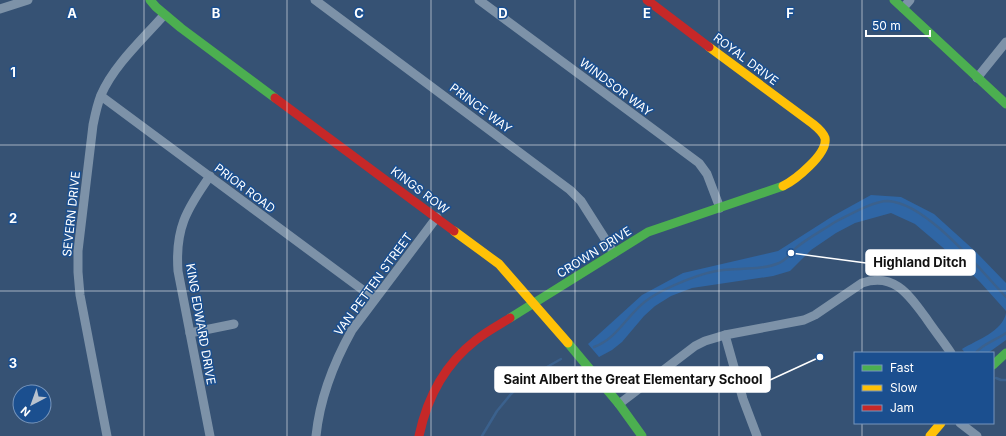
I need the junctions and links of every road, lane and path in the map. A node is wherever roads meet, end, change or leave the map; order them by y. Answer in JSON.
{"nodes":[{"id":1,"x":28,"y":0,"type":"edge"},
{"id":2,"x":150,"y":0,"type":"edge"},
{"id":3,"x":315,"y":0,"type":"edge"},
{"id":4,"x":479,"y":0,"type":"edge"},
{"id":5,"x":647,"y":0,"type":"edge"},
{"id":6,"x":894,"y":0,"type":"edge"},
{"id":7,"x":910,"y":0,"type":"edge"},
{"id":8,"x":903,"y":8,"type":"junction"},
{"id":9,"x":0,"y":9,"type":"edge"},
{"id":10,"x":164,"y":15,"type":"junction"},
{"id":11,"x":1006,"y":42,"type":"edge"},
{"id":12,"x":977,"y":78,"type":"junction"},
{"id":13,"x":101,"y":96,"type":"junction"},
{"id":14,"x":1006,"y":104,"type":"edge"},
{"id":15,"x":825,"y":141,"type":"joint"},
{"id":16,"x":210,"y":176,"type":"junction"},
{"id":17,"x":720,"y":208,"type":"junction"},
{"id":18,"x":437,"y":217,"type":"junction"},
{"id":19,"x":614,"y":253,"type":"junction"},
{"id":20,"x":375,"y":299,"type":"junction"},
{"id":21,"x":534,"y":304,"type":"junction"},
{"id":22,"x":234,"y":324,"type":"dead end"},
{"id":23,"x":190,"y":333,"type":"junction"},
{"id":24,"x":725,"y":335,"type":"junction"},
{"id":25,"x":950,"y":352,"type":"edge"},
{"id":26,"x":1006,"y":353,"type":"edge"},
{"id":27,"x":994,"y":363,"type":"edge"},
{"id":28,"x":619,"y":404,"type":"junction"},
{"id":29,"x":940,"y":424,"type":"edge"},
{"id":30,"x":961,"y":424,"type":"edge"},
{"id":31,"x":107,"y":436,"type":"edge"},
{"id":32,"x":210,"y":436,"type":"edge"},
{"id":33,"x":316,"y":436,"type":"edge"},
{"id":34,"x":419,"y":436,"type":"edge"},
{"id":35,"x":642,"y":436,"type":"edge"},
{"id":36,"x":757,"y":436,"type":"edge"},
{"id":37,"x":930,"y":436,"type":"edge"},
{"id":38,"x":977,"y":436,"type":"edge"}],
"edges":[{"from":1,"to":9,"type":"street"},
{"from":2,"to":10,"type":"street","name":"KINGS ROW"},
{"from":3,"to":19,"type":"street","name":"PRINCE WAY"},
{"from":4,"to":17,"type":"street","name":"WINDSOR WAY"},
{"from":5,"to":15,"type":"street","name":"ROYAL DRIVE"},
{"from":6,"to":8,"type":"street"},
{"from":7,"to":8,"type":"street"},
{"from":8,"to":12,"type":"street"},
{"from":10,"to":13,"type":"street","name":"SEVERN DRIVE"},
{"from":10,"to":18,"type":"street","name":"KINGS ROW"},
{"from":11,"to":12,"type":"street"},
{"from":12,"to":14,"type":"street"},
{"from":13,"to":16,"type":"street","name":"PRIOR ROAD"},
{"from":13,"to":31,"type":"street","name":"SEVERN DRIVE"},
{"from":15,"to":17,"type":"street","name":"CROWN DRIVE"},
{"from":16,"to":20,"type":"street","name":"PRIOR ROAD"},
{"from":16,"to":23,"type":"street","name":"KING EDWARD DRIVE"},
{"from":17,"to":19,"type":"street","name":"CROWN DRIVE"},
{"from":18,"to":20,"type":"street","name":"VAN PETTEN STREET"},
{"from":18,"to":21,"type":"street","name":"KINGS ROW"},
{"from":19,"to":21,"type":"street","name":"CROWN DRIVE"},
{"from":20,"to":33,"type":"street","name":"VAN PETTEN STREET"},
{"from":21,"to":28,"type":"street","name":"KINGS ROW"},
{"from":21,"to":34,"type":"street","name":"CROWN DRIVE"},
{"from":22,"to":23,"type":"street"},
{"from":23,"to":32,"type":"street","name":"KING EDWARD DRIVE"},
{"from":24,"to":25,"type":"street"},
{"from":24,"to":28,"type":"street"},
{"from":24,"to":36,"type":"street"},
{"from":26,"to":27,"type":"street"},
{"from":28,"to":35,"type":"street","name":"KINGS ROW"},
{"from":29,"to":37,"type":"street"},
{"from":30,"to":38,"type":"street"}]}
